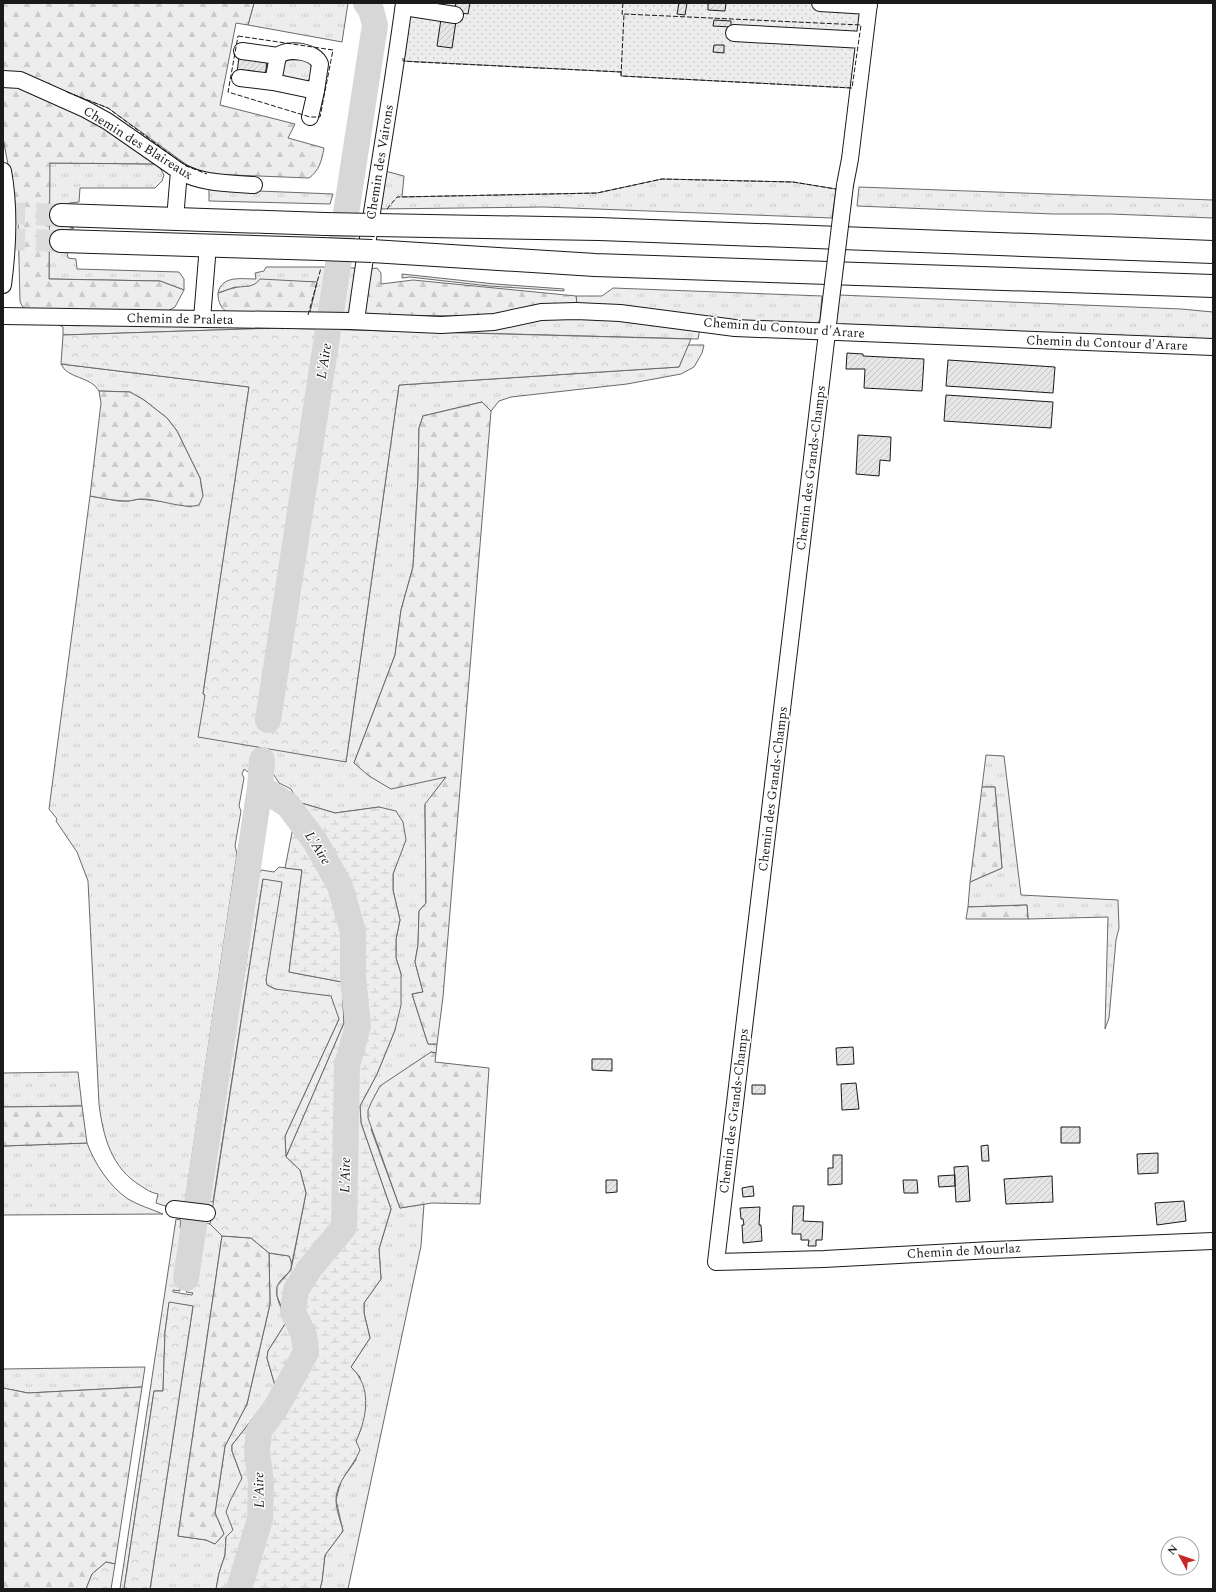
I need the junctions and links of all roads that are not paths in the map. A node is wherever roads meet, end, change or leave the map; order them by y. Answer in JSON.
{"nodes":[{"id":1,"x":820,"y":3,"type":"edge"},
{"id":2,"x":869,"y":4,"type":"edge"},
{"id":3,"x":404,"y":5,"type":"edge"},
{"id":4,"x":455,"y":15,"type":"dead end"},
{"id":5,"x":734,"y":33,"type":"dead end"},
{"id":6,"x":864,"y":40,"type":"junction"},
{"id":7,"x":242,"y":51,"type":"dead end"},
{"id":8,"x":278,"y":56,"type":"junction"},
{"id":9,"x":240,"y":78,"type":"dead end"},
{"id":10,"x":3,"y":79,"type":"edge"},
{"id":11,"x":274,"y":82,"type":"junction"},
{"id":12,"x":316,"y":91,"type":"junction"},
{"id":13,"x":310,"y":117,"type":"dead end"},
{"id":14,"x":3,"y":171,"type":"edge"},
{"id":15,"x":179,"y":171,"type":"junction"},
{"id":16,"x":254,"y":184,"type":"dead end"},
{"id":17,"x":61,"y":215,"type":"tunnel mouth"},
{"id":18,"x":175,"y":219,"type":"junction"},
{"id":19,"x":61,"y":241,"type":"tunnel mouth"},
{"id":20,"x":208,"y":245,"type":"junction"},
{"id":21,"x":1213,"y":252,"type":"edge"},
{"id":22,"x":3,"y":285,"type":"edge"},
{"id":23,"x":1213,"y":286,"type":"edge"},
{"id":24,"x":3,"y":316,"type":"edge"},
{"id":25,"x":202,"y":319,"type":"junction"},
{"id":26,"x":353,"y":321,"type":"junction"},
{"id":27,"x":828,"y":324,"type":"junction"},
{"id":28,"x":1213,"y":347,"type":"edge"},
{"id":29,"x":179,"y":1210,"type":"dead end"},
{"id":30,"x":207,"y":1213,"type":"dead end"},
{"id":31,"x":1213,"y":1241,"type":"edge"},
{"id":32,"x":716,"y":1262,"type":"joint"}],
"edges":[{"from":1,"to":2,"type":"street"},
{"from":2,"to":6,"type":"street"},
{"from":3,"to":4,"type":"street"},
{"from":3,"to":26,"type":"street","name":"Chemin des Vairons"},
{"from":5,"to":6,"type":"street"},
{"from":6,"to":27,"type":"street","name":"Chemin des Grands-Champs","bridge":true},
{"from":7,"to":8,"type":"street"},
{"from":8,"to":11,"type":"street"},
{"from":8,"to":12,"type":"street"},
{"from":9,"to":11,"type":"street"},
{"from":10,"to":15,"type":"street","name":"Chemin des Blaireaux"},
{"from":11,"to":12,"type":"street"},
{"from":12,"to":13,"type":"street"},
{"from":14,"to":22,"type":"street"},
{"from":15,"to":16,"type":"street","name":"Chemin des Blaireaux"},
{"from":15,"to":18,"type":"street"},
{"from":17,"to":18,"type":"highway"},
{"from":18,"to":21,"type":"highway","bridge":true},
{"from":19,"to":20,"type":"highway"},
{"from":20,"to":23,"type":"highway","bridge":true},
{"from":20,"to":25,"type":"street"},
{"from":24,"to":25,"type":"street","name":"Chemin de Praleta"},
{"from":25,"to":26,"type":"street","name":"Chemin de Praleta"},
{"from":26,"to":27,"type":"street","name":"Chemin du Contour d'Arare"},
{"from":27,"to":28,"type":"street","name":"Chemin du Contour d'Arare"},
{"from":27,"to":32,"type":"street","name":"Chemin des Grands-Champs"},
{"from":29,"to":30,"type":"street"},
{"from":31,"to":32,"type":"street","name":"Chemin de Mourlaz"}]}
